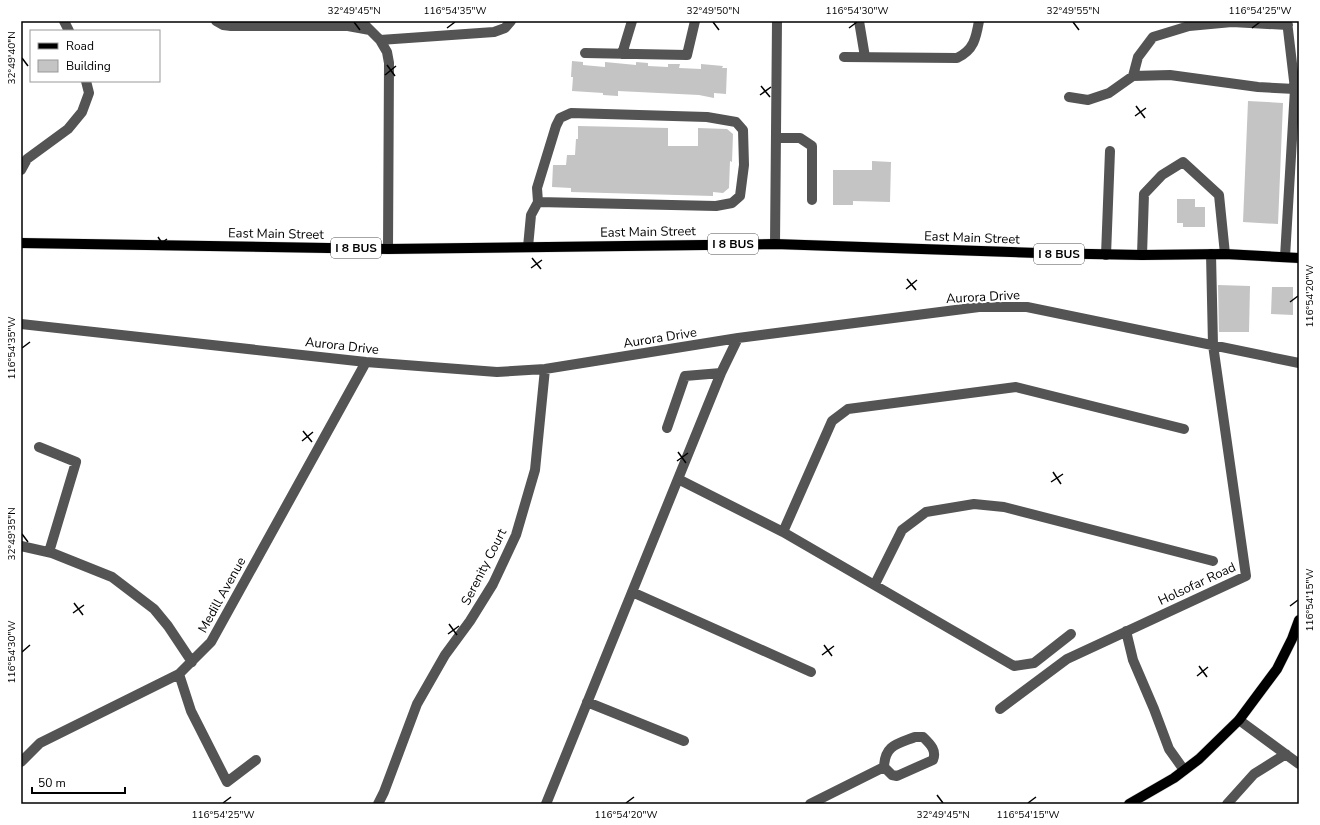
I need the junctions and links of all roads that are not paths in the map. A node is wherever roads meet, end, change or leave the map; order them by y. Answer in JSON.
{"nodes":[{"id":1,"x":64,"y":21,"type":"edge"},
{"id":2,"x":216,"y":21,"type":"edge"},
{"id":3,"x":361,"y":21,"type":"edge"},
{"id":4,"x":511,"y":21,"type":"edge"},
{"id":5,"x":632,"y":21,"type":"edge"},
{"id":6,"x":695,"y":21,"type":"edge"},
{"id":7,"x":777,"y":21,"type":"edge"},
{"id":8,"x":859,"y":21,"type":"edge"},
{"id":9,"x":979,"y":21,"type":"edge"},
{"id":10,"x":1288,"y":23,"type":"edge"},
{"id":11,"x":68,"y":30,"type":"edge"},
{"id":12,"x":370,"y":30,"type":"junction"},
{"id":13,"x":380,"y":40,"type":"junction"},
{"id":14,"x":585,"y":53,"type":"dead end"},
{"id":15,"x":622,"y":54,"type":"junction"},
{"id":16,"x":844,"y":57,"type":"dead end"},
{"id":17,"x":865,"y":57,"type":"junction"},
{"id":18,"x":1133,"y":76,"type":"junction"},
{"id":19,"x":86,"y":82,"type":"edge"},
{"id":20,"x":1297,"y":89,"type":"edge"},
{"id":21,"x":1070,"y":97,"type":"dead end"},
{"id":22,"x":776,"y":138,"type":"junction"},
{"id":23,"x":1110,"y":150,"type":"dead end"},
{"id":24,"x":21,"y":170,"type":"edge"},
{"id":25,"x":812,"y":200,"type":"dead end"},
{"id":26,"x":538,"y":202,"type":"junction"},
{"id":27,"x":21,"y":243,"type":"edge"},
{"id":28,"x":775,"y":244,"type":"junction"},
{"id":29,"x":528,"y":247,"type":"junction"},
{"id":30,"x":388,"y":249,"type":"junction"},
{"id":31,"x":1211,"y":254,"type":"junction"},
{"id":32,"x":1224,"y":254,"type":"junction"},
{"id":33,"x":1106,"y":255,"type":"junction"},
{"id":34,"x":1142,"y":255,"type":"junction"},
{"id":35,"x":1285,"y":257,"type":"junction"},
{"id":36,"x":1299,"y":258,"type":"edge"},
{"id":37,"x":21,"y":324,"type":"edge"},
{"id":38,"x":738,"y":338,"type":"junction"},
{"id":39,"x":1213,"y":345,"type":"junction"},
{"id":40,"x":366,"y":362,"type":"junction"},
{"id":41,"x":1299,"y":363,"type":"edge"},
{"id":42,"x":545,"y":369,"type":"junction"},
{"id":43,"x":721,"y":373,"type":"junction"},
{"id":44,"x":667,"y":428,"type":"dead end"},
{"id":45,"x":1184,"y":429,"type":"dead end"},
{"id":46,"x":39,"y":447,"type":"dead end"},
{"id":47,"x":678,"y":479,"type":"junction"},
{"id":48,"x":783,"y":532,"type":"junction"},
{"id":49,"x":21,"y":546,"type":"edge"},
{"id":50,"x":49,"y":552,"type":"junction"},
{"id":51,"x":1213,"y":560,"type":"dead end"},
{"id":52,"x":875,"y":584,"type":"junction"},
{"id":53,"x":632,"y":592,"type":"junction"},
{"id":54,"x":1299,"y":620,"type":"edge"},
{"id":55,"x":1126,"y":631,"type":"junction"},
{"id":56,"x":1071,"y":634,"type":"dead end"},
{"id":57,"x":192,"y":662,"type":"junction"},
{"id":58,"x":811,"y":672,"type":"dead end"},
{"id":59,"x":179,"y":674,"type":"junction"},
{"id":60,"x":587,"y":702,"type":"junction"},
{"id":61,"x":1000,"y":709,"type":"dead end"},
{"id":62,"x":1240,"y":720,"type":"junction"},
{"id":63,"x":684,"y":741,"type":"dead end"},
{"id":64,"x":1286,"y":754,"type":"junction"},
{"id":65,"x":256,"y":760,"type":"dead end"},
{"id":66,"x":21,"y":762,"type":"edge"},
{"id":67,"x":1299,"y":764,"type":"edge"},
{"id":68,"x":884,"y":767,"type":"junction"},
{"id":69,"x":1184,"y":770,"type":"junction"},
{"id":70,"x":378,"y":804,"type":"edge"},
{"id":71,"x":546,"y":804,"type":"edge"},
{"id":72,"x":810,"y":804,"type":"edge"},
{"id":73,"x":1129,"y":804,"type":"edge"},
{"id":74,"x":1227,"y":804,"type":"edge"}],
"edges":[{"from":1,"to":11,"type":"street"},
{"from":2,"to":12,"type":"street"},
{"from":3,"to":12,"type":"street"},
{"from":4,"to":13,"type":"street"},
{"from":5,"to":15,"type":"street"},
{"from":6,"to":15,"type":"street"},
{"from":7,"to":22,"type":"street"},
{"from":8,"to":17,"type":"street"},
{"from":9,"to":17,"type":"street"},
{"from":10,"to":18,"type":"street"},
{"from":10,"to":20,"type":"street"},
{"from":12,"to":13,"type":"street"},
{"from":13,"to":30,"type":"street"},
{"from":14,"to":15,"type":"street"},
{"from":16,"to":17,"type":"street"},
{"from":18,"to":20,"type":"street"},
{"from":18,"to":21,"type":"street"},
{"from":19,"to":24,"type":"street"},
{"from":20,"to":35,"type":"street"},
{"from":22,"to":25,"type":"street"},
{"from":22,"to":28,"type":"street"},
{"from":23,"to":33,"type":"street"},
{"from":26,"to":26,"type":"street"},
{"from":26,"to":29,"type":"street"},
{"from":27,"to":30,"type":"main road","name":"East Main Street","number":"I 8 BUS"},
{"from":28,"to":29,"type":"main road","name":"East Main Street","number":"I 8 BUS"},
{"from":28,"to":33,"type":"main road","name":"East Main Street","number":"I 8 BUS"},
{"from":29,"to":30,"type":"main road","name":"East Main Street","number":"I 8 BUS"},
{"from":31,"to":32,"type":"main road","name":"East Main Street","number":"I 8 BUS"},
{"from":31,"to":34,"type":"main road","name":"East Main Street","number":"I 8 BUS"},
{"from":31,"to":39,"type":"street"},
{"from":32,"to":34,"type":"street"},
{"from":32,"to":35,"type":"main road","name":"East Main Street","number":"I 8 BUS"},
{"from":33,"to":34,"type":"main road","name":"East Main Street","number":"I 8 BUS"},
{"from":35,"to":36,"type":"main road","name":"East Main Street","number":"I 8 BUS"},
{"from":37,"to":40,"type":"street","name":"Aurora Drive"},
{"from":38,"to":39,"type":"street","name":"Aurora Drive"},
{"from":38,"to":42,"type":"street","name":"Aurora Drive"},
{"from":38,"to":43,"type":"street"},
{"from":39,"to":41,"type":"street","name":"Aurora Drive"},
{"from":39,"to":55,"type":"street","name":"Holsofar Road"},
{"from":40,"to":42,"type":"street","name":"Aurora Drive"},
{"from":40,"to":57,"type":"street","name":"Medill Avenue"},
{"from":42,"to":70,"type":"street","name":"Serenity Court"},
{"from":43,"to":44,"type":"street"},
{"from":43,"to":47,"type":"street"},
{"from":45,"to":48,"type":"street"},
{"from":46,"to":50,"type":"street"},
{"from":47,"to":48,"type":"street"},
{"from":47,"to":53,"type":"street"},
{"from":48,"to":52,"type":"street"},
{"from":49,"to":50,"type":"street"},
{"from":50,"to":57,"type":"street"},
{"from":51,"to":52,"type":"street"},
{"from":52,"to":56,"type":"street"},
{"from":53,"to":58,"type":"street"},
{"from":53,"to":60,"type":"street"},
{"from":54,"to":62,"type":"main road"},
{"from":55,"to":61,"type":"street","name":"Holsofar Road"},
{"from":55,"to":69,"type":"street"},
{"from":57,"to":59,"type":"street","name":"Medill Avenue"},
{"from":59,"to":65,"type":"street"},
{"from":59,"to":66,"type":"street","name":"Medill Avenue"},
{"from":60,"to":63,"type":"street"},
{"from":60,"to":71,"type":"street"},
{"from":62,"to":64,"type":"street"},
{"from":62,"to":69,"type":"main road"},
{"from":64,"to":67,"type":"street"},
{"from":64,"to":74,"type":"street"},
{"from":68,"to":68,"type":"street"},
{"from":68,"to":72,"type":"street"},
{"from":69,"to":73,"type":"main road"}]}
